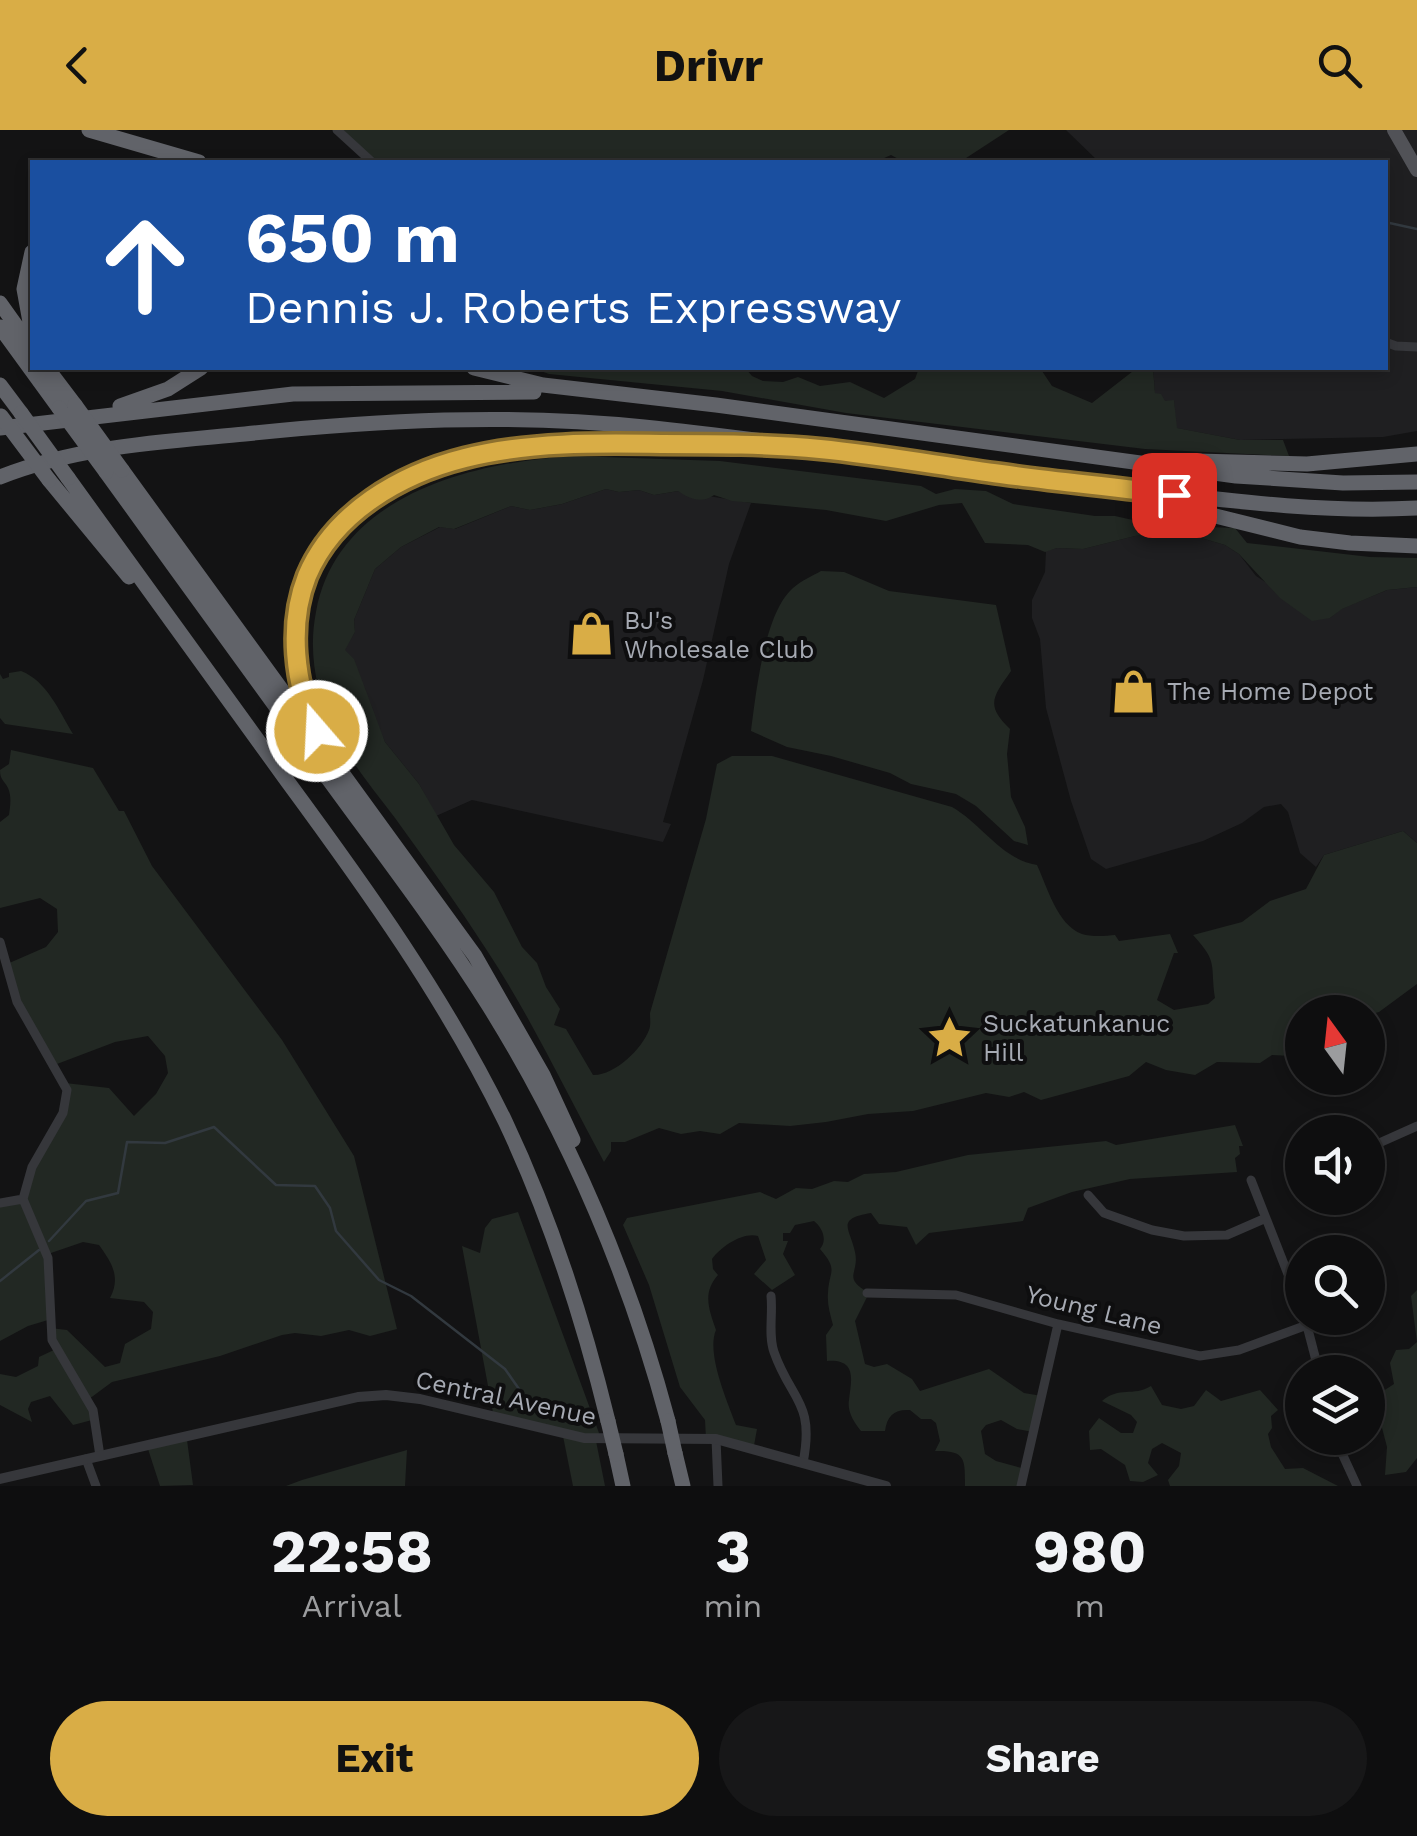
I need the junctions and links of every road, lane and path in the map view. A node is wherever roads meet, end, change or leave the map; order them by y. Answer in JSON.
{"nodes":[{"id":1,"x":88,"y":130,"type":"edge"},
{"id":2,"x":337,"y":130,"type":"edge"},
{"id":3,"x":1394,"y":130,"type":"edge"},
{"id":4,"x":192,"y":160,"type":"edge"},
{"id":5,"x":370,"y":160,"type":"edge"},
{"id":6,"x":1417,"y":170,"type":"edge"},
{"id":7,"x":30,"y":261,"type":"edge"},
{"id":8,"x":0,"y":303,"type":"edge"},
{"id":9,"x":30,"y":322,"type":"edge"},
{"id":10,"x":0,"y":327,"type":"edge"},
{"id":11,"x":1388,"y":343,"type":"edge"},
{"id":12,"x":30,"y":345,"type":"edge"},
{"id":13,"x":1417,"y":347,"type":"edge"},
{"id":14,"x":30,"y":362,"type":"edge"},
{"id":15,"x":36,"y":370,"type":"edge"},
{"id":16,"x":49,"y":370,"type":"edge"},
{"id":17,"x":199,"y":370,"type":"edge"},
{"id":18,"x":481,"y":370,"type":"edge"},
{"id":19,"x":0,"y":385,"type":"edge"},
{"id":20,"x":583,"y":389,"type":"junction"},
{"id":21,"x":67,"y":406,"type":"junction"},
{"id":22,"x":0,"y":416,"type":"edge"},
{"id":23,"x":48,"y":421,"type":"junction"},
{"id":24,"x":0,"y":428,"type":"edge"},
{"id":25,"x":1035,"y":448,"type":"junction"},
{"id":26,"x":818,"y":449,"type":"junction"},
{"id":27,"x":1417,"y":454,"type":"edge"},
{"id":28,"x":114,"y":471,"type":"junction"},
{"id":29,"x":0,"y":477,"type":"edge"},
{"id":30,"x":1417,"y":482,"type":"edge"},
{"id":31,"x":1074,"y":484,"type":"junction"},
{"id":32,"x":1417,"y":508,"type":"edge"},
{"id":33,"x":1417,"y":546,"type":"edge"},
{"id":34,"x":197,"y":656,"type":"junction"},
{"id":35,"x":345,"y":775,"type":"junction"},
{"id":36,"x":0,"y":942,"type":"edge"},
{"id":37,"x":1416,"y":1130,"type":"edge"},
{"id":38,"x":1385,"y":1142,"type":"edge"},
{"id":39,"x":1251,"y":1180,"type":"dead end"},
{"id":40,"x":1088,"y":1195,"type":"dead end"},
{"id":41,"x":24,"y":1199,"type":"junction"},
{"id":42,"x":0,"y":1203,"type":"edge"},
{"id":43,"x":1266,"y":1218,"type":"junction"},
{"id":44,"x":1285,"y":1267,"type":"edge"},
{"id":45,"x":622,"y":1276,"type":"junction"},
{"id":46,"x":867,"y":1293,"type":"dead end"},
{"id":47,"x":771,"y":1296,"type":"dead end"},
{"id":48,"x":1058,"y":1324,"type":"junction"},
{"id":49,"x":1285,"y":1331,"type":"edge"},
{"id":50,"x":716,"y":1440,"type":"junction"},
{"id":51,"x":1343,"y":1455,"type":"edge"},
{"id":52,"x":100,"y":1456,"type":"junction"},
{"id":53,"x":86,"y":1459,"type":"junction"},
{"id":54,"x":804,"y":1463,"type":"junction"},
{"id":55,"x":0,"y":1479,"type":"edge"},
{"id":56,"x":96,"y":1486,"type":"edge"},
{"id":57,"x":623,"y":1486,"type":"edge"},
{"id":58,"x":683,"y":1486,"type":"edge"},
{"id":59,"x":718,"y":1486,"type":"edge"},
{"id":60,"x":886,"y":1486,"type":"edge"},
{"id":61,"x":1021,"y":1486,"type":"edge"},
{"id":62,"x":1357,"y":1486,"type":"edge"}],
"edges":[{"from":1,"to":4,"type":"highway"},
{"from":2,"to":5,"type":"street"},
{"from":3,"to":6,"type":"main road"},
{"from":7,"to":9,"type":"highway"},
{"from":8,"to":12,"type":"highway"},
{"from":10,"to":14,"type":"highway"},
{"from":11,"to":13,"type":"street"},
{"from":15,"to":21,"type":"highway"},
{"from":16,"to":21,"type":"highway"},
{"from":17,"to":23,"type":"highway"},
{"from":18,"to":20,"type":"highway"},
{"from":19,"to":34,"type":"highway","bridge":true},
{"from":20,"to":23,"type":"highway"},
{"from":20,"to":25,"type":"highway"},
{"from":21,"to":28,"type":"highway","bridge":true},
{"from":22,"to":34,"type":"highway","bridge":true},
{"from":23,"to":24,"type":"highway"},
{"from":25,"to":27,"type":"highway"},
{"from":25,"to":30,"type":"highway"},
{"from":26,"to":29,"type":"highway"},
{"from":26,"to":31,"type":"highway"},
{"from":26,"to":35,"type":"highway"},
{"from":28,"to":35,"type":"highway"},
{"from":28,"to":45,"type":"highway"},
{"from":31,"to":32,"type":"highway"},
{"from":31,"to":33,"type":"highway"},
{"from":34,"to":57,"type":"highway","bridge":true},
{"from":35,"to":45,"type":"highway"},
{"from":36,"to":41,"type":"street"},
{"from":37,"to":38,"type":"street"},
{"from":39,"to":43,"type":"street"},
{"from":40,"to":43,"type":"street"},
{"from":41,"to":42,"type":"street"},
{"from":41,"to":52,"type":"street"},
{"from":43,"to":44,"type":"street"},
{"from":45,"to":58,"type":"highway","bridge":true},
{"from":46,"to":48,"type":"street","name":"Young Lane"},
{"from":47,"to":54,"type":"street"},
{"from":48,"to":49,"type":"street","name":"Young Lane"},
{"from":48,"to":61,"type":"street"},
{"from":50,"to":52,"type":"street","name":"Central Avenue"},
{"from":50,"to":54,"type":"street","name":"Central Avenue"},
{"from":50,"to":59,"type":"street"},
{"from":51,"to":62,"type":"street"},
{"from":52,"to":53,"type":"street","name":"Central Avenue"},
{"from":53,"to":55,"type":"street","name":"Central Avenue"},
{"from":53,"to":56,"type":"street"},
{"from":54,"to":60,"type":"street","name":"Central Avenue"}]}
